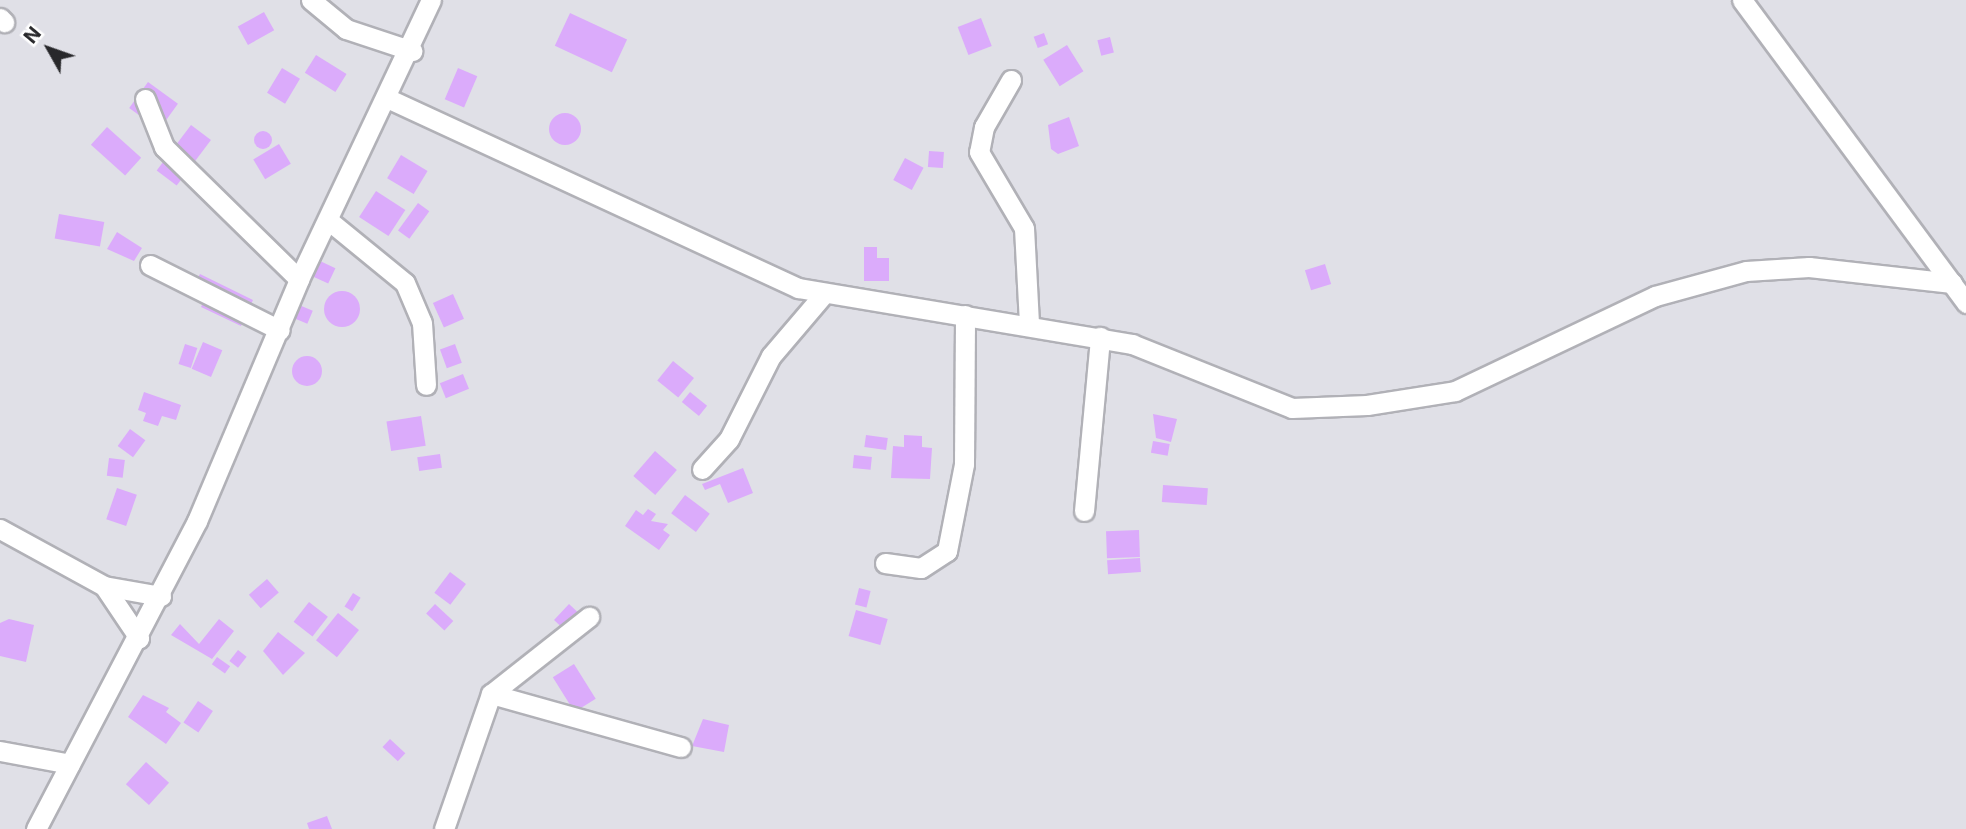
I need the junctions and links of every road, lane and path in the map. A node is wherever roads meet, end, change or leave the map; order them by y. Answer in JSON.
{"nodes":[{"id":1,"x":311,"y":0,"type":"edge"},
{"id":2,"x":431,"y":0,"type":"edge"},
{"id":3,"x":1742,"y":0,"type":"edge"},
{"id":4,"x":412,"y":51,"type":"junction"},
{"id":5,"x":1011,"y":80,"type":"dead end"},
{"id":6,"x":145,"y":99,"type":"dead end"},
{"id":7,"x":389,"y":99,"type":"junction"},
{"id":8,"x":328,"y":220,"type":"junction"},
{"id":9,"x":150,"y":265,"type":"dead end"},
{"id":10,"x":299,"y":279,"type":"junction"},
{"id":11,"x":1952,"y":283,"type":"junction"},
{"id":12,"x":824,"y":295,"type":"junction"},
{"id":13,"x":1966,"y":303,"type":"edge"},
{"id":14,"x":965,"y":315,"type":"junction"},
{"id":15,"x":1029,"y":323,"type":"junction"},
{"id":16,"x":280,"y":330,"type":"junction"},
{"id":17,"x":1100,"y":337,"type":"junction"},
{"id":18,"x":426,"y":385,"type":"dead end"},
{"id":19,"x":702,"y":469,"type":"dead end"},
{"id":20,"x":1084,"y":511,"type":"dead end"},
{"id":21,"x":0,"y":529,"type":"edge"},
{"id":22,"x":885,"y":563,"type":"dead end"},
{"id":23,"x":104,"y":586,"type":"junction"},
{"id":24,"x":161,"y":596,"type":"junction"},
{"id":25,"x":589,"y":617,"type":"dead end"},
{"id":26,"x":139,"y":638,"type":"junction"},
{"id":27,"x":491,"y":694,"type":"junction"},
{"id":28,"x":681,"y":747,"type":"dead end"},
{"id":29,"x":0,"y":751,"type":"edge"},
{"id":30,"x":70,"y":764,"type":"junction"},
{"id":31,"x":36,"y":829,"type":"edge"},
{"id":32,"x":444,"y":829,"type":"edge"}],
"edges":[{"from":1,"to":4,"type":"street"},
{"from":2,"to":4,"type":"street"},
{"from":3,"to":11,"type":"street"},
{"from":4,"to":7,"type":"street"},
{"from":5,"to":15,"type":"street"},
{"from":6,"to":10,"type":"street"},
{"from":7,"to":8,"type":"street"},
{"from":7,"to":12,"type":"street"},
{"from":8,"to":10,"type":"street"},
{"from":8,"to":18,"type":"street"},
{"from":9,"to":16,"type":"street"},
{"from":10,"to":16,"type":"street"},
{"from":11,"to":13,"type":"street"},
{"from":11,"to":17,"type":"street"},
{"from":12,"to":14,"type":"street"},
{"from":12,"to":19,"type":"street"},
{"from":14,"to":15,"type":"street"},
{"from":14,"to":22,"type":"street"},
{"from":15,"to":17,"type":"street"},
{"from":16,"to":24,"type":"street"},
{"from":17,"to":20,"type":"street"},
{"from":21,"to":23,"type":"street"},
{"from":23,"to":24,"type":"street"},
{"from":23,"to":26,"type":"street"},
{"from":24,"to":26,"type":"street"},
{"from":25,"to":27,"type":"street"},
{"from":26,"to":30,"type":"street"},
{"from":27,"to":28,"type":"street"},
{"from":27,"to":32,"type":"street"},
{"from":29,"to":30,"type":"street"},
{"from":30,"to":31,"type":"street"}]}
